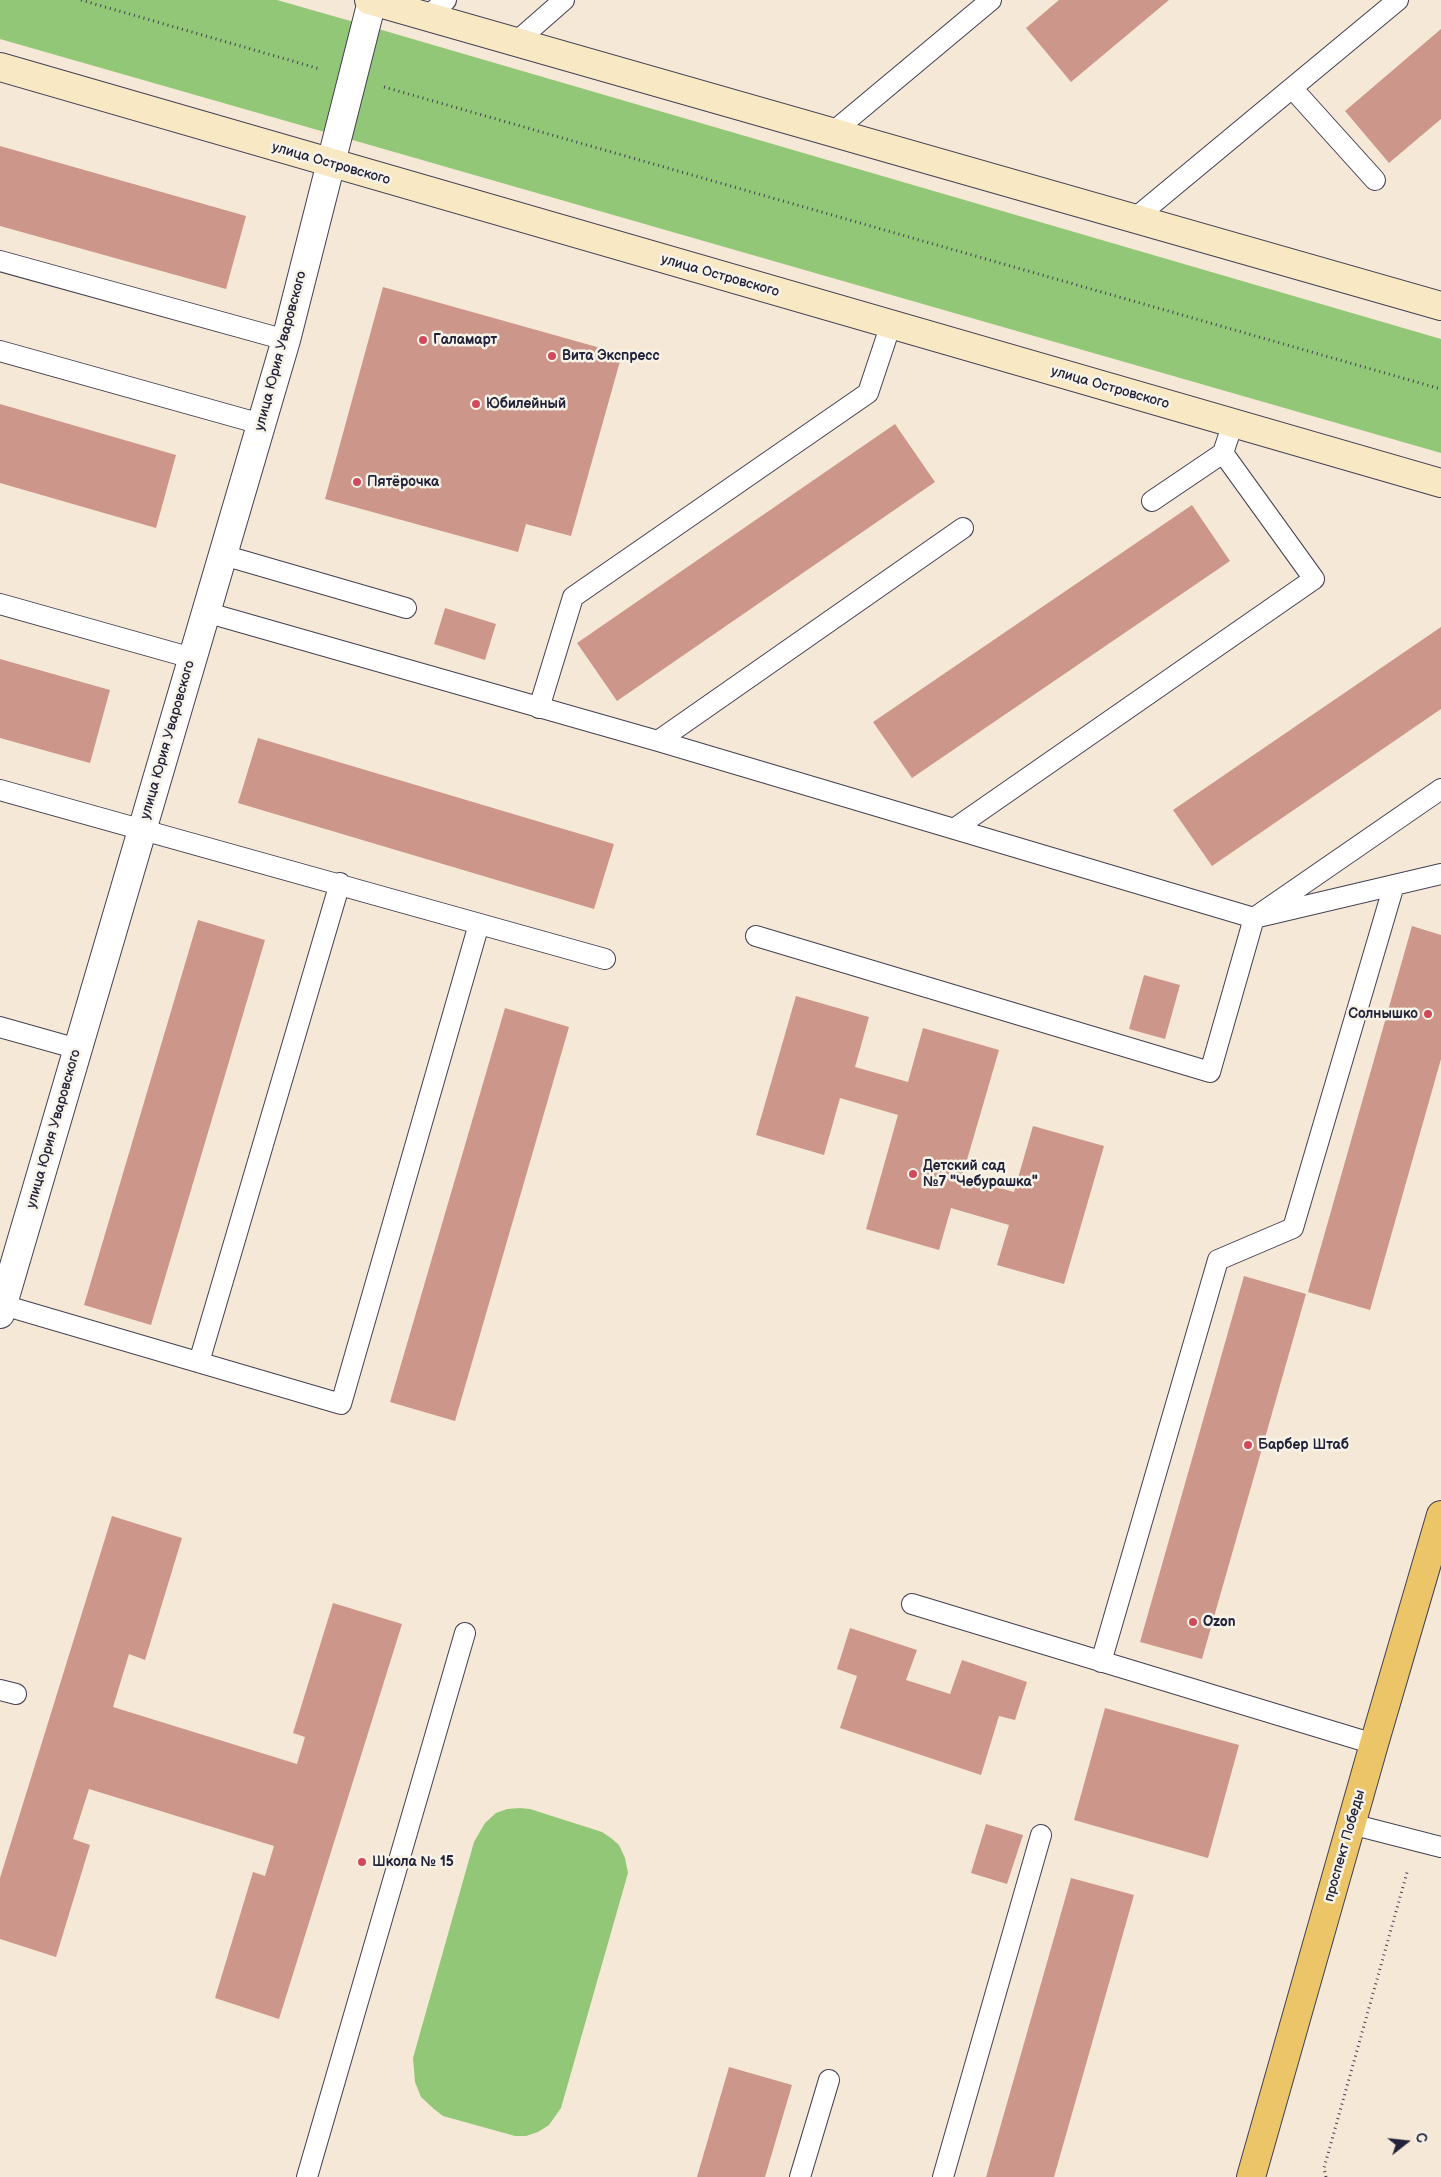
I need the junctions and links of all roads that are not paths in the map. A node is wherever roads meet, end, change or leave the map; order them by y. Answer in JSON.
{"nodes":[{"id":1,"x":370,"y":0,"type":"edge"},
{"id":2,"x":564,"y":0,"type":"edge"},
{"id":3,"x":991,"y":0,"type":"edge"},
{"id":4,"x":1398,"y":0,"type":"edge"},
{"id":5,"x":437,"y":8,"type":"edge"},
{"id":6,"x":516,"y":42,"type":"junction"},
{"id":7,"x":0,"y":67,"type":"edge"},
{"id":8,"x":1292,"y":88,"type":"junction"},
{"id":9,"x":833,"y":132,"type":"junction"},
{"id":10,"x":331,"y":164,"type":"junction"},
{"id":11,"x":1375,"y":180,"type":"dead end"},
{"id":12,"x":1134,"y":219,"type":"junction"},
{"id":13,"x":0,"y":261,"type":"edge"},
{"id":14,"x":1441,"y":306,"type":"edge"},
{"id":15,"x":891,"y":324,"type":"junction"},
{"id":16,"x":286,"y":340,"type":"junction"},
{"id":17,"x":0,"y":351,"type":"edge"},
{"id":18,"x":1233,"y":423,"type":"junction"},
{"id":19,"x":261,"y":424,"type":"junction"},
{"id":20,"x":1223,"y":453,"type":"junction"},
{"id":21,"x":1441,"y":483,"type":"edge"},
{"id":22,"x":1152,"y":502,"type":"dead end"},
{"id":23,"x":963,"y":528,"type":"dead end"},
{"id":24,"x":223,"y":555,"type":"junction"},
{"id":25,"x":0,"y":604,"type":"edge"},
{"id":26,"x":406,"y":608,"type":"dead end"},
{"id":27,"x":206,"y":612,"type":"junction"},
{"id":28,"x":192,"y":658,"type":"junction"},
{"id":29,"x":539,"y":708,"type":"junction"},
{"id":30,"x":658,"y":741,"type":"junction"},
{"id":31,"x":0,"y":790,"type":"edge"},
{"id":32,"x":1441,"y":790,"type":"edge"},
{"id":33,"x":142,"y":828,"type":"junction"},
{"id":34,"x":954,"y":829,"type":"junction"},
{"id":35,"x":1441,"y":874,"type":"edge"},
{"id":36,"x":340,"y":883,"type":"junction"},
{"id":37,"x":1394,"y":884,"type":"junction"},
{"id":38,"x":1254,"y":918,"type":"junction"},
{"id":39,"x":479,"y":924,"type":"junction"},
{"id":40,"x":756,"y":936,"type":"dead end"},
{"id":41,"x":605,"y":959,"type":"dead end"},
{"id":42,"x":0,"y":1027,"type":"edge"},
{"id":43,"x":78,"y":1049,"type":"junction"},
{"id":44,"x":1,"y":1309,"type":"edge"},
{"id":45,"x":199,"y":1362,"type":"junction"},
{"id":46,"x":1441,"y":1515,"type":"edge"},
{"id":47,"x":912,"y":1604,"type":"dead end"},
{"id":48,"x":465,"y":1633,"type":"dead end"},
{"id":49,"x":1101,"y":1662,"type":"junction"},
{"id":50,"x":1374,"y":1744,"type":"junction"},
{"id":51,"x":1352,"y":1824,"type":"junction"},
{"id":52,"x":1041,"y":1835,"type":"dead end"},
{"id":53,"x":1441,"y":1847,"type":"edge"},
{"id":54,"x":829,"y":2080,"type":"dead end"},
{"id":55,"x":307,"y":2177,"type":"edge"},
{"id":56,"x":800,"y":2177,"type":"edge"},
{"id":57,"x":943,"y":2177,"type":"edge"},
{"id":58,"x":1251,"y":2177,"type":"edge"}],
"edges":[{"from":1,"to":5,"type":"main road"},
{"from":1,"to":10,"type":"street","name":"улица Юрия Уваровского"},
{"from":2,"to":6,"type":"lane"},
{"from":3,"to":9,"type":"lane"},
{"from":4,"to":8,"type":"lane"},
{"from":5,"to":6,"type":"main road"},
{"from":6,"to":9,"type":"main road"},
{"from":7,"to":10,"type":"main road","name":"улица Островского"},
{"from":8,"to":11,"type":"lane"},
{"from":8,"to":12,"type":"lane"},
{"from":9,"to":12,"type":"main road"},
{"from":10,"to":15,"type":"main road","name":"улица Островского"},
{"from":10,"to":16,"type":"street","name":"улица Юрия Уваровского"},
{"from":12,"to":14,"type":"main road"},
{"from":13,"to":16,"type":"lane"},
{"from":15,"to":18,"type":"main road","name":"улица Островского"},
{"from":15,"to":29,"type":"lane"},
{"from":16,"to":19,"type":"street","name":"улица Юрия Уваровского"},
{"from":17,"to":19,"type":"lane"},
{"from":18,"to":20,"type":"lane"},
{"from":18,"to":21,"type":"main road","name":"улица Островского"},
{"from":19,"to":24,"type":"street","name":"улица Юрия Уваровского"},
{"from":20,"to":22,"type":"lane"},
{"from":20,"to":34,"type":"lane"},
{"from":23,"to":30,"type":"lane"},
{"from":24,"to":26,"type":"lane"},
{"from":24,"to":27,"type":"street","name":"улица Юрия Уваровского"},
{"from":25,"to":28,"type":"lane"},
{"from":27,"to":28,"type":"street","name":"улица Юрия Уваровского"},
{"from":27,"to":29,"type":"lane"},
{"from":28,"to":33,"type":"street","name":"улица Юрия Уваровского"},
{"from":29,"to":30,"type":"lane"},
{"from":30,"to":34,"type":"lane"},
{"from":31,"to":33,"type":"lane"},
{"from":32,"to":38,"type":"lane"},
{"from":33,"to":36,"type":"lane"},
{"from":33,"to":43,"type":"street","name":"улица Юрия Уваровского"},
{"from":34,"to":38,"type":"lane"},
{"from":35,"to":37,"type":"lane"},
{"from":36,"to":39,"type":"lane"},
{"from":36,"to":45,"type":"lane"},
{"from":37,"to":38,"type":"lane"},
{"from":37,"to":49,"type":"lane"},
{"from":38,"to":40,"type":"lane"},
{"from":39,"to":41,"type":"lane"},
{"from":39,"to":45,"type":"lane"},
{"from":42,"to":43,"type":"lane"},
{"from":43,"to":44,"type":"street","name":"улица Юрия Уваровского"},
{"from":44,"to":45,"type":"lane"},
{"from":46,"to":50,"type":"main road","name":"проспект Победы"},
{"from":47,"to":49,"type":"lane"},
{"from":48,"to":55,"type":"lane"},
{"from":49,"to":50,"type":"lane"},
{"from":50,"to":51,"type":"main road","name":"проспект Победы"},
{"from":51,"to":53,"type":"lane"},
{"from":51,"to":58,"type":"main road","name":"проспект Победы"},
{"from":52,"to":57,"type":"lane"},
{"from":54,"to":56,"type":"lane"}]}
